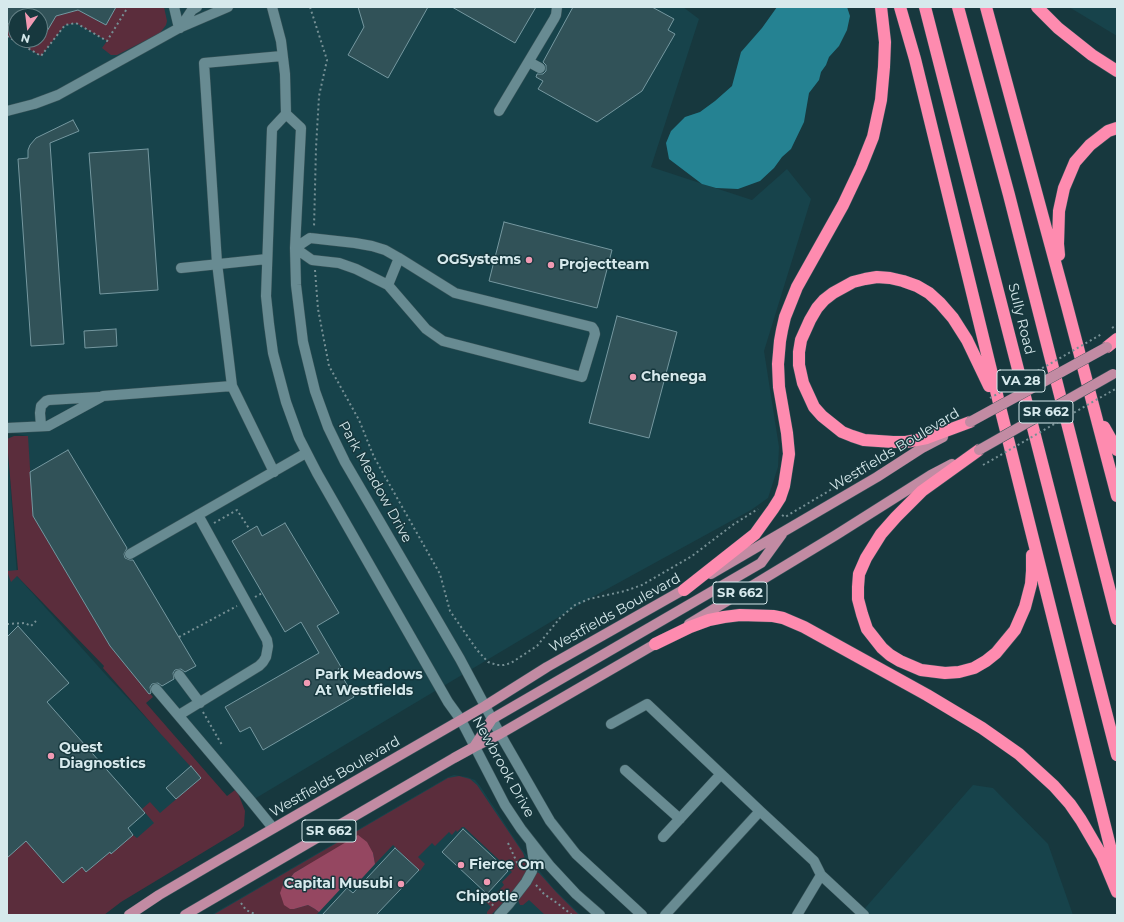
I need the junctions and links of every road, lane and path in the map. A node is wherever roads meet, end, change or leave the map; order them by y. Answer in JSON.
{"nodes":[{"id":1,"x":128,"y":7,"type":"edge"},
{"id":2,"x":174,"y":7,"type":"edge"},
{"id":3,"x":198,"y":7,"type":"edge"},
{"id":4,"x":228,"y":7,"type":"edge"},
{"id":5,"x":272,"y":7,"type":"edge"},
{"id":6,"x":310,"y":7,"type":"edge"},
{"id":7,"x":556,"y":7,"type":"edge"},
{"id":8,"x":881,"y":7,"type":"edge"},
{"id":9,"x":900,"y":7,"type":"edge"},
{"id":10,"x":925,"y":7,"type":"edge"},
{"id":11,"x":958,"y":7,"type":"edge"},
{"id":12,"x":986,"y":7,"type":"edge"},
{"id":13,"x":1036,"y":7,"type":"edge"},
{"id":14,"x":180,"y":28,"type":"junction"},
{"id":15,"x":7,"y":36,"type":"edge"},
{"id":16,"x":282,"y":56,"type":"junction"},
{"id":17,"x":529,"y":62,"type":"junction"},
{"id":18,"x":540,"y":68,"type":"dead end"},
{"id":19,"x":1117,"y":71,"type":"edge"},
{"id":20,"x":7,"y":111,"type":"edge"},
{"id":21,"x":499,"y":111,"type":"dead end"},
{"id":22,"x":286,"y":114,"type":"junction"},
{"id":23,"x":1117,"y":128,"type":"edge"},
{"id":24,"x":314,"y":238,"type":"junction"},
{"id":25,"x":295,"y":248,"type":"junction"},
{"id":26,"x":399,"y":258,"type":"junction"},
{"id":27,"x":267,"y":259,"type":"junction"},
{"id":28,"x":312,"y":260,"type":"junction"},
{"id":29,"x":217,"y":263,"type":"junction"},
{"id":30,"x":181,"y":268,"type":"dead end"},
{"id":31,"x":388,"y":285,"type":"junction"},
{"id":32,"x":1067,"y":306,"type":"junction"},
{"id":33,"x":1102,"y":334,"type":"dead end"},
{"id":34,"x":1114,"y":342,"type":"edge"},
{"id":35,"x":1116,"y":373,"type":"edge"},
{"id":36,"x":232,"y":386,"type":"junction"},
{"id":37,"x":1117,"y":388,"type":"edge"},
{"id":38,"x":103,"y":396,"type":"junction"},
{"id":39,"x":988,"y":399,"type":"dead end"},
{"id":40,"x":1093,"y":405,"type":"junction"},
{"id":41,"x":1001,"y":411,"type":"junction"},
{"id":42,"x":970,"y":422,"type":"junction"},
{"id":43,"x":41,"y":426,"type":"junction"},
{"id":44,"x":7,"y":428,"type":"edge"},
{"id":45,"x":893,"y":442,"type":"junction"},
{"id":46,"x":979,"y":450,"type":"junction"},
{"id":47,"x":1117,"y":450,"type":"edge"},
{"id":48,"x":306,"y":453,"type":"junction"},
{"id":49,"x":983,"y":466,"type":"dead end"},
{"id":50,"x":274,"y":472,"type":"junction"},
{"id":51,"x":1117,"y":496,"type":"edge"},
{"id":52,"x":760,"y":508,"type":"dead end"},
{"id":53,"x":1026,"y":512,"type":"junction"},
{"id":54,"x":779,"y":513,"type":"dead end"},
{"id":55,"x":198,"y":515,"type":"junction"},
{"id":56,"x":212,"y":524,"type":"dead end"},
{"id":57,"x":250,"y":530,"type":"dead end"},
{"id":58,"x":785,"y":531,"type":"junction"},
{"id":59,"x":130,"y":554,"type":"dead end"},
{"id":60,"x":684,"y":590,"type":"junction"},
{"id":61,"x":262,"y":593,"type":"dead end"},
{"id":62,"x":246,"y":602,"type":"junction"},
{"id":63,"x":1117,"y":619,"type":"edge"},
{"id":64,"x":36,"y":621,"type":"dead end"},
{"id":65,"x":7,"y":624,"type":"edge"},
{"id":66,"x":179,"y":637,"type":"dead end"},
{"id":67,"x":655,"y":644,"type":"junction"},
{"id":68,"x":179,"y":675,"type":"dead end"},
{"id":69,"x":156,"y":689,"type":"dead end"},
{"id":70,"x":201,"y":706,"type":"junction"},
{"id":71,"x":485,"y":706,"type":"junction"},
{"id":72,"x":179,"y":715,"type":"junction"},
{"id":73,"x":492,"y":719,"type":"junction"},
{"id":74,"x":461,"y":720,"type":"junction"},
{"id":75,"x":611,"y":724,"type":"dead end"},
{"id":76,"x":500,"y":734,"type":"junction"},
{"id":77,"x":222,"y":745,"type":"dead end"},
{"id":78,"x":474,"y":747,"type":"junction"},
{"id":79,"x":1117,"y":755,"type":"edge"},
{"id":80,"x":625,"y":770,"type":"dead end"},
{"id":81,"x":721,"y":774,"type":"junction"},
{"id":82,"x":760,"y":811,"type":"junction"},
{"id":83,"x":680,"y":819,"type":"junction"},
{"id":84,"x":273,"y":828,"type":"junction"},
{"id":85,"x":663,"y":837,"type":"dead end"},
{"id":86,"x":508,"y":843,"type":"dead end"},
{"id":87,"x":531,"y":843,"type":"junction"},
{"id":88,"x":521,"y":870,"type":"dead end"},
{"id":89,"x":1117,"y":874,"type":"edge"},
{"id":90,"x":821,"y":875,"type":"junction"},
{"id":91,"x":531,"y":880,"type":"dead end"},
{"id":92,"x":1117,"y":892,"type":"edge"},
{"id":93,"x":241,"y":903,"type":"dead end"},
{"id":94,"x":130,"y":915,"type":"edge"},
{"id":95,"x":185,"y":915,"type":"edge"},
{"id":96,"x":257,"y":915,"type":"edge"},
{"id":97,"x":499,"y":915,"type":"edge"},
{"id":98,"x":572,"y":915,"type":"edge"},
{"id":99,"x":600,"y":915,"type":"edge"},
{"id":100,"x":642,"y":915,"type":"edge"},
{"id":101,"x":665,"y":915,"type":"edge"},
{"id":102,"x":797,"y":915,"type":"edge"},
{"id":103,"x":864,"y":915,"type":"edge"}],
"edges":[{"from":1,"to":15,"type":"path"},
{"from":2,"to":14,"type":"street"},
{"from":3,"to":14,"type":"street"},
{"from":4,"to":14,"type":"street"},
{"from":5,"to":16,"type":"street"},
{"from":6,"to":24,"type":"path"},
{"from":7,"to":17,"type":"street"},
{"from":8,"to":60,"type":"highway"},
{"from":9,"to":41,"type":"highway"},
{"from":10,"to":79,"type":"highway","name":"Sully Road","number":"VA 28"},
{"from":11,"to":63,"type":"highway","name":"Sully Road","number":"VA 28"},
{"from":12,"to":32,"type":"highway"},
{"from":13,"to":19,"type":"highway"},
{"from":14,"to":20,"type":"street"},
{"from":16,"to":22,"type":"street"},
{"from":16,"to":29,"type":"street"},
{"from":17,"to":18,"type":"street"},
{"from":17,"to":21,"type":"street"},
{"from":22,"to":25,"type":"street","name":"Park Meadow Drive"},
{"from":22,"to":27,"type":"street"},
{"from":23,"to":32,"type":"highway"},
{"from":24,"to":25,"type":"street"},
{"from":24,"to":26,"type":"street"},
{"from":25,"to":28,"type":"street"},
{"from":25,"to":71,"type":"street","name":"Park Meadow Drive"},
{"from":26,"to":31,"type":"street"},
{"from":26,"to":31,"type":"street"},
{"from":27,"to":29,"type":"street"},
{"from":27,"to":48,"type":"street"},
{"from":28,"to":31,"type":"street"},
{"from":28,"to":52,"type":"path"},
{"from":29,"to":30,"type":"street"},
{"from":29,"to":36,"type":"street"},
{"from":32,"to":40,"type":"highway"},
{"from":33,"to":39,"type":"path","bridge":true},
{"from":34,"to":42,"type":"main road","name":"Westfields Boulevard","number":"SR 662","bridge":true},
{"from":35,"to":46,"type":"main road","number":"SR 662","bridge":true},
{"from":36,"to":38,"type":"street"},
{"from":36,"to":50,"type":"street"},
{"from":37,"to":49,"type":"path","bridge":true},
{"from":38,"to":43,"type":"street"},
{"from":38,"to":43,"type":"street"},
{"from":40,"to":47,"type":"highway"},
{"from":40,"to":51,"type":"highway"},
{"from":41,"to":45,"type":"highway"},
{"from":41,"to":53,"type":"highway"},
{"from":42,"to":45,"type":"highway"},
{"from":42,"to":58,"type":"main road","name":"Westfields Boulevard","number":"SR 662"},
{"from":43,"to":44,"type":"street"},
{"from":45,"to":54,"type":"path"},
{"from":46,"to":53,"type":"highway"},
{"from":46,"to":67,"type":"main road","number":"SR 662"},
{"from":48,"to":50,"type":"street"},
{"from":48,"to":74,"type":"street","name":"Newbrook Drive"},
{"from":50,"to":55,"type":"street"},
{"from":53,"to":89,"type":"highway"},
{"from":55,"to":59,"type":"street"},
{"from":55,"to":62,"type":"street"},
{"from":56,"to":57,"type":"path"},
{"from":58,"to":60,"type":"main road","name":"Westfields Boulevard","number":"SR 662"},
{"from":58,"to":73,"type":"main road"},
{"from":60,"to":71,"type":"main road","name":"Westfields Boulevard","number":"SR 662"},
{"from":61,"to":62,"type":"path"},
{"from":62,"to":66,"type":"path"},
{"from":62,"to":70,"type":"street"},
{"from":64,"to":65,"type":"path"},
{"from":67,"to":76,"type":"main road","number":"SR 662"},
{"from":67,"to":92,"type":"highway"},
{"from":68,"to":70,"type":"street"},
{"from":69,"to":72,"type":"street"},
{"from":70,"to":72,"type":"street"},
{"from":70,"to":77,"type":"path"},
{"from":71,"to":73,"type":"street","name":"Newbrook Drive"},
{"from":71,"to":74,"type":"main road","name":"Westfields Boulevard","number":"SR 662"},
{"from":72,"to":84,"type":"street"},
{"from":73,"to":76,"type":"street","name":"Newbrook Drive"},
{"from":73,"to":78,"type":"main road"},
{"from":74,"to":78,"type":"street","name":"Newbrook Drive"},
{"from":74,"to":84,"type":"main road","name":"Westfields Boulevard","number":"SR 662"},
{"from":75,"to":81,"type":"street"},
{"from":76,"to":78,"type":"main road","number":"SR 662"},
{"from":76,"to":100,"type":"street","name":"Newbrook Drive"},
{"from":78,"to":87,"type":"street","name":"Newbrook Drive"},
{"from":78,"to":95,"type":"main road","number":"SR 662"},
{"from":80,"to":83,"type":"street"},
{"from":81,"to":82,"type":"street"},
{"from":81,"to":83,"type":"street"},
{"from":82,"to":90,"type":"street"},
{"from":82,"to":101,"type":"street"},
{"from":83,"to":85,"type":"street"},
{"from":84,"to":94,"type":"main road","name":"Westfields Boulevard","number":"SR 662"},
{"from":86,"to":88,"type":"path"},
{"from":87,"to":97,"type":"street"},
{"from":87,"to":99,"type":"street","name":"Newbrook Drive"},
{"from":90,"to":102,"type":"street"},
{"from":90,"to":103,"type":"street"},
{"from":91,"to":98,"type":"path"},
{"from":93,"to":96,"type":"path"}]}
